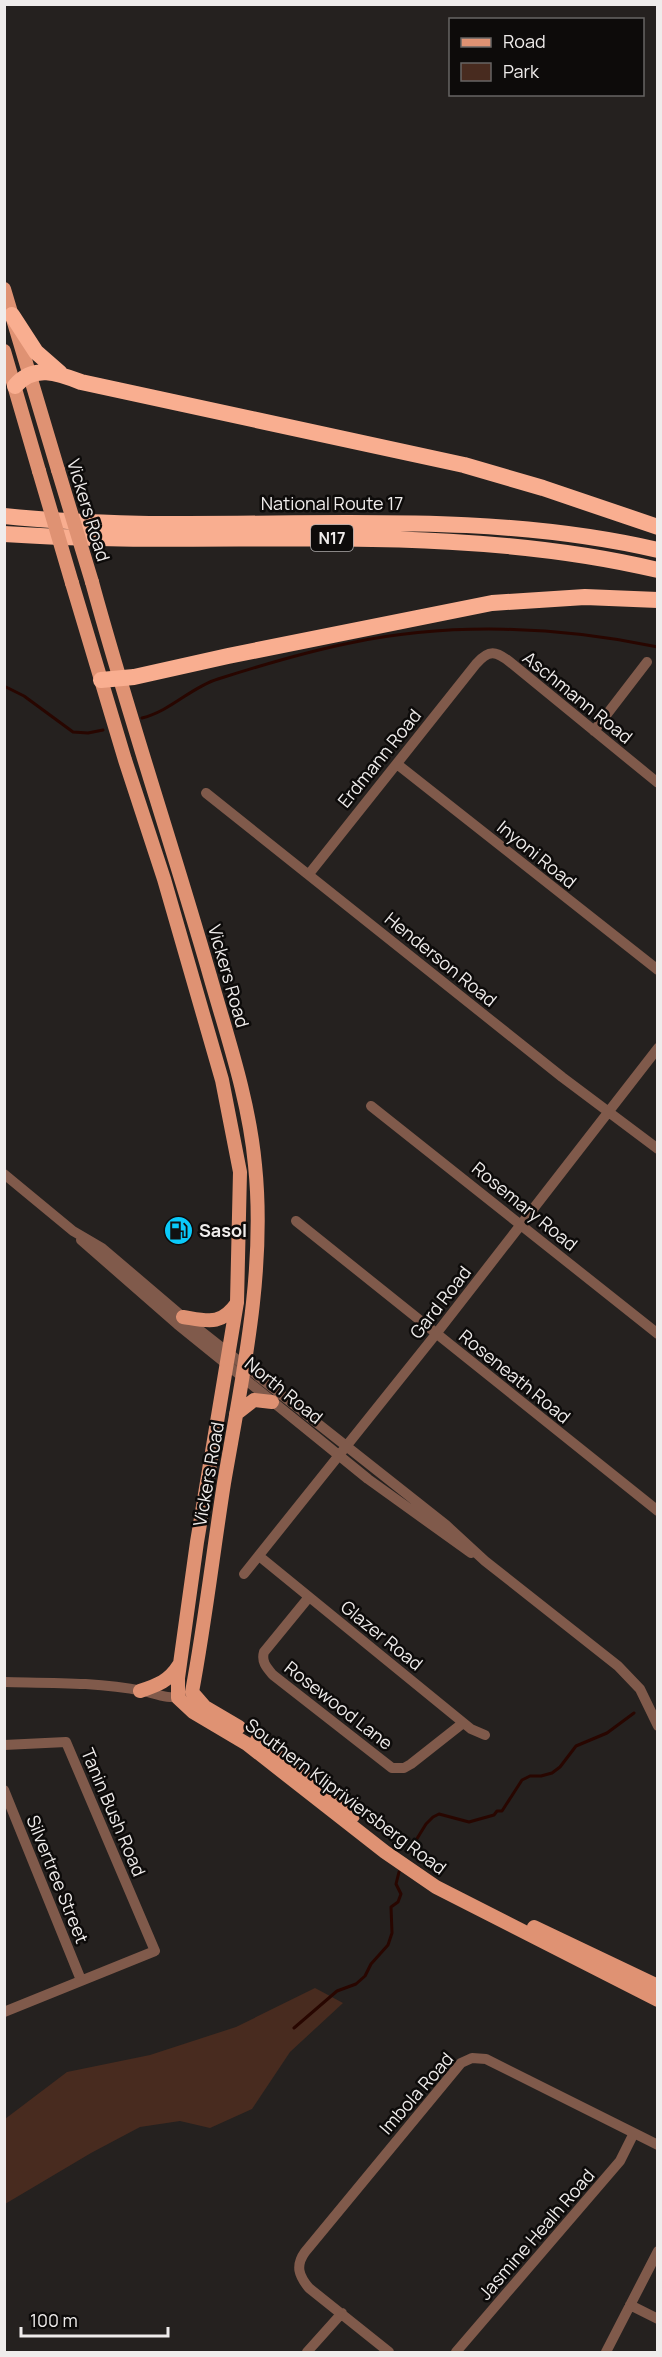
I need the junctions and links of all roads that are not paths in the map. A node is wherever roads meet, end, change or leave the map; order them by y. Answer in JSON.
{"nodes":[{"id":1,"x":4,"y":289,"type":"edge"},
{"id":2,"x":12,"y":315,"type":"junction"},
{"id":3,"x":4,"y":351,"type":"edge"},
{"id":4,"x":30,"y":375,"type":"junction"},
{"id":5,"x":63,"y":375,"type":"junction"},
{"id":6,"x":15,"y":386,"type":"junction"},
{"id":7,"x":4,"y":516,"type":"edge"},
{"id":8,"x":657,"y":527,"type":"edge"},
{"id":9,"x":4,"y":534,"type":"edge"},
{"id":10,"x":657,"y":550,"type":"edge"},
{"id":11,"x":657,"y":570,"type":"edge"},
{"id":12,"x":657,"y":600,"type":"edge"},
{"id":13,"x":647,"y":662,"type":"dead end"},
{"id":14,"x":476,"y":664,"type":"joint"},
{"id":15,"x":118,"y":678,"type":"junction"},
{"id":16,"x":100,"y":680,"type":"junction"},
{"id":17,"x":594,"y":731,"type":"junction"},
{"id":18,"x":397,"y":764,"type":"junction"},
{"id":19,"x":657,"y":783,"type":"edge"},
{"id":20,"x":206,"y":793,"type":"dead end"},
{"id":21,"x":309,"y":874,"type":"junction"},
{"id":22,"x":657,"y":970,"type":"edge"},
{"id":23,"x":657,"y":1048,"type":"edge"},
{"id":24,"x":371,"y":1106,"type":"dead end"},
{"id":25,"x":609,"y":1113,"type":"junction"},
{"id":26,"x":657,"y":1149,"type":"edge"},
{"id":27,"x":4,"y":1174,"type":"edge"},
{"id":28,"x":296,"y":1221,"type":"dead end"},
{"id":29,"x":521,"y":1225,"type":"junction"},
{"id":30,"x":73,"y":1231,"type":"junction"},
{"id":31,"x":237,"y":1302,"type":"junction"},
{"id":32,"x":183,"y":1317,"type":"junction"},
{"id":33,"x":436,"y":1334,"type":"junction"},
{"id":34,"x":657,"y":1334,"type":"edge"},
{"id":35,"x":228,"y":1359,"type":"junction"},
{"id":36,"x":244,"y":1371,"type":"junction"},
{"id":37,"x":272,"y":1402,"type":"junction"},
{"id":38,"x":236,"y":1414,"type":"junction"},
{"id":39,"x":344,"y":1451,"type":"junction"},
{"id":40,"x":657,"y":1511,"type":"edge"},
{"id":41,"x":259,"y":1556,"type":"junction"},
{"id":42,"x":244,"y":1574,"type":"dead end"},
{"id":43,"x":309,"y":1597,"type":"junction"},
{"id":44,"x":180,"y":1662,"type":"junction"},
{"id":45,"x":4,"y":1682,"type":"edge"},
{"id":46,"x":140,"y":1690,"type":"junction"},
{"id":47,"x":192,"y":1692,"type":"junction"},
{"id":48,"x":178,"y":1698,"type":"junction"},
{"id":49,"x":463,"y":1723,"type":"junction"},
{"id":50,"x":657,"y":1726,"type":"edge"},
{"id":51,"x":485,"y":1736,"type":"dead end"},
{"id":52,"x":4,"y":1745,"type":"edge"},
{"id":53,"x":4,"y":1790,"type":"edge"},
{"id":54,"x":612,"y":1970,"type":"junction"},
{"id":55,"x":81,"y":1980,"type":"junction"},
{"id":56,"x":657,"y":1986,"type":"edge"},
{"id":57,"x":4,"y":1998,"type":"edge"},
{"id":58,"x":657,"y":2000,"type":"edge"},
{"id":59,"x":7,"y":2011,"type":"edge"},
{"id":60,"x":634,"y":2133,"type":"junction"},
{"id":61,"x":657,"y":2145,"type":"edge"},
{"id":62,"x":657,"y":2251,"type":"edge"},
{"id":63,"x":630,"y":2305,"type":"junction"},
{"id":64,"x":342,"y":2313,"type":"junction"},
{"id":65,"x":657,"y":2319,"type":"edge"},
{"id":66,"x":307,"y":2352,"type":"edge"},
{"id":67,"x":388,"y":2352,"type":"edge"},
{"id":68,"x":456,"y":2352,"type":"edge"},
{"id":69,"x":606,"y":2352,"type":"edge"}],
"edges":[{"from":1,"to":2,"type":"main road","name":"Vickers Road"},
{"from":2,"to":4,"type":"main road","name":"Vickers Road"},
{"from":2,"to":5,"type":"highway"},
{"from":3,"to":6,"type":"main road","name":"Vickers Road"},
{"from":4,"to":5,"type":"highway"},
{"from":4,"to":6,"type":"highway"},
{"from":4,"to":15,"type":"main road","name":"Vickers Road","bridge":true},
{"from":5,"to":8,"type":"highway"},
{"from":6,"to":16,"type":"main road","name":"Vickers Road","bridge":true},
{"from":7,"to":10,"type":"highway","name":"National Route 17","number":"N17"},
{"from":9,"to":11,"type":"highway","number":"N17"},
{"from":12,"to":15,"type":"highway"},
{"from":13,"to":17,"type":"street"},
{"from":14,"to":17,"type":"street","name":"Aschmann Road"},
{"from":14,"to":18,"type":"street","name":"Erdmann Road"},
{"from":15,"to":16,"type":"highway"},
{"from":15,"to":36,"type":"main road","name":"Vickers Road"},
{"from":16,"to":31,"type":"main road","name":"Vickers Road"},
{"from":17,"to":19,"type":"street","name":"Aschmann Road"},
{"from":18,"to":21,"type":"street","name":"Erdmann Road"},
{"from":18,"to":22,"type":"street","name":"Inyoni Road"},
{"from":20,"to":21,"type":"street","name":"Henderson Road"},
{"from":21,"to":25,"type":"street","name":"Henderson Road"},
{"from":23,"to":25,"type":"street","name":"Gard Road"},
{"from":24,"to":29,"type":"street","name":"Rosemary Road"},
{"from":25,"to":26,"type":"street","name":"Henderson Road"},
{"from":25,"to":29,"type":"street","name":"Gard Road"},
{"from":27,"to":30,"type":"street","name":"North Road"},
{"from":28,"to":33,"type":"street","name":"Roseneath Road"},
{"from":29,"to":33,"type":"street","name":"Gard Road"},
{"from":29,"to":34,"type":"street","name":"Rosemary Road"},
{"from":30,"to":32,"type":"street","name":"North Road"},
{"from":30,"to":35,"type":"street","name":"North Road"},
{"from":31,"to":32,"type":"main road"},
{"from":31,"to":35,"type":"main road","name":"Vickers Road"},
{"from":32,"to":35,"type":"street","name":"North Road"},
{"from":33,"to":39,"type":"street","name":"Gard Road"},
{"from":33,"to":40,"type":"street","name":"Roseneath Road"},
{"from":35,"to":36,"type":"street","name":"North Road"},
{"from":35,"to":44,"type":"main road","name":"Vickers Road"},
{"from":36,"to":37,"type":"street","name":"North Road"},
{"from":36,"to":38,"type":"main road","name":"Vickers Road"},
{"from":36,"to":39,"type":"street","name":"North Road"},
{"from":37,"to":38,"type":"main road"},
{"from":37,"to":39,"type":"street","name":"North Road"},
{"from":38,"to":47,"type":"main road","name":"Vickers Road"},
{"from":39,"to":41,"type":"street","name":"Gard Road"},
{"from":39,"to":50,"type":"street","name":"North Road"},
{"from":41,"to":42,"type":"street","name":"Gard Road"},
{"from":41,"to":43,"type":"street","name":"Glazer Road"},
{"from":43,"to":49,"type":"street","name":"Glazer Road"},
{"from":43,"to":49,"type":"street","name":"Rosewood Lane"},
{"from":44,"to":46,"type":"main road"},
{"from":44,"to":48,"type":"main road","name":"Vickers Road"},
{"from":45,"to":46,"type":"street","name":"Southern Klipriviersberg Road"},
{"from":46,"to":48,"type":"street","name":"Southern Klipriviersberg Road"},
{"from":47,"to":48,"type":"street"},
{"from":47,"to":54,"type":"main road","name":"Southern Klipriviersberg Road"},
{"from":48,"to":54,"type":"main road","name":"Southern Klipriviersberg Road"},
{"from":49,"to":51,"type":"street","name":"Glazer Road"},
{"from":52,"to":55,"type":"street","name":"Tanin Bush Road"},
{"from":53,"to":55,"type":"street","name":"Silvertree Street"},
{"from":54,"to":56,"type":"main road","name":"Southern Klipriviersberg Road"},
{"from":54,"to":58,"type":"main road","name":"Southern Klipriviersberg Road"},
{"from":55,"to":59,"type":"street"},
{"from":57,"to":59,"type":"street"},
{"from":60,"to":61,"type":"street","name":"Imbola Road"},
{"from":60,"to":64,"type":"street","name":"Imbola Road"},
{"from":60,"to":68,"type":"street","name":"Jasmine Healh Road"},
{"from":62,"to":63,"type":"street"},
{"from":63,"to":65,"type":"street"},
{"from":63,"to":69,"type":"street"},
{"from":64,"to":66,"type":"street"},
{"from":64,"to":67,"type":"street"}]}
